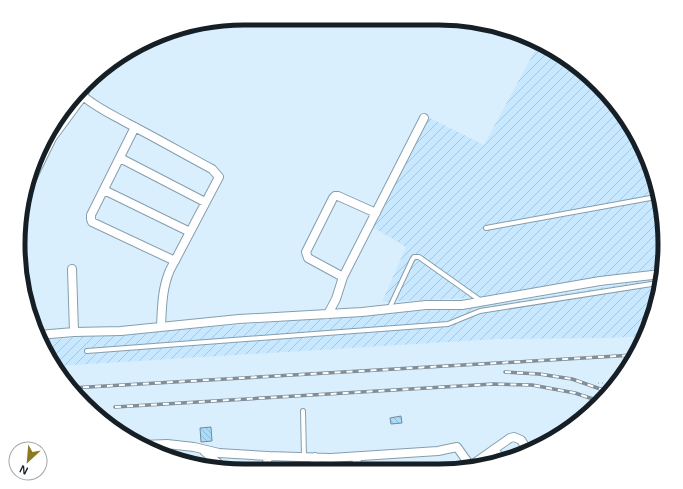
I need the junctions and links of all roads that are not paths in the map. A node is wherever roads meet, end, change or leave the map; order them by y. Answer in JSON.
{"nodes":[{"id":1,"x":82,"y":96,"type":"edge"},
{"id":2,"x":80,"y":99,"type":"edge"},
{"id":3,"x":424,"y":118,"type":"dead end"},
{"id":4,"x":135,"y":127,"type":"junction"},
{"id":5,"x":54,"y":136,"type":"edge"},
{"id":6,"x":120,"y":158,"type":"junction"},
{"id":7,"x":104,"y":190,"type":"junction"},
{"id":8,"x":653,"y":198,"type":"edge"},
{"id":9,"x":205,"y":202,"type":"junction"},
{"id":10,"x":376,"y":213,"type":"junction"},
{"id":11,"x":486,"y":228,"type":"dead end"},
{"id":12,"x":190,"y":232,"type":"junction"},
{"id":13,"x":175,"y":261,"type":"junction"},
{"id":14,"x":72,"y":269,"type":"dead end"},
{"id":15,"x":656,"y":275,"type":"edge"},
{"id":16,"x":343,"y":277,"type":"junction"},
{"id":17,"x":654,"y":285,"type":"edge"},
{"id":18,"x":482,"y":302,"type":"junction"},
{"id":19,"x":389,"y":309,"type":"junction"},
{"id":20,"x":328,"y":314,"type":"junction"},
{"id":21,"x":162,"y":326,"type":"junction"},
{"id":22,"x":74,"y":332,"type":"junction"},
{"id":23,"x":45,"y":334,"type":"edge"},
{"id":24,"x":87,"y":351,"type":"dead end"},
{"id":25,"x":303,"y":411,"type":"dead end"},
{"id":26,"x":156,"y":445,"type":"edge"},
{"id":27,"x":169,"y":445,"type":"junction"},
{"id":28,"x":525,"y":446,"type":"edge"},
{"id":29,"x":202,"y":449,"type":"junction"},
{"id":30,"x":494,"y":449,"type":"junction"},
{"id":31,"x":170,"y":450,"type":"edge"},
{"id":32,"x":268,"y":456,"type":"junction"},
{"id":33,"x":498,"y":456,"type":"edge"},
{"id":34,"x":304,"y":457,"type":"junction"},
{"id":35,"x":315,"y":457,"type":"junction"},
{"id":36,"x":357,"y":457,"type":"junction"},
{"id":37,"x":478,"y":460,"type":"edge"},
{"id":38,"x":218,"y":462,"type":"edge"},
{"id":39,"x":466,"y":462,"type":"edge"},
{"id":40,"x":267,"y":464,"type":"edge"},
{"id":41,"x":315,"y":464,"type":"edge"},
{"id":42,"x":356,"y":464,"type":"edge"}],
"edges":[{"from":1,"to":4,"type":"street"},
{"from":2,"to":5,"type":"street"},
{"from":3,"to":10,"type":"street"},
{"from":4,"to":6,"type":"street"},
{"from":4,"to":9,"type":"street"},
{"from":6,"to":7,"type":"street"},
{"from":6,"to":9,"type":"street"},
{"from":7,"to":12,"type":"street"},
{"from":7,"to":13,"type":"street"},
{"from":8,"to":11,"type":"lane"},
{"from":9,"to":12,"type":"street"},
{"from":10,"to":16,"type":"street"},
{"from":10,"to":16,"type":"street"},
{"from":12,"to":13,"type":"street"},
{"from":13,"to":21,"type":"street"},
{"from":14,"to":22,"type":"street"},
{"from":15,"to":18,"type":"street"},
{"from":16,"to":20,"type":"street"},
{"from":17,"to":24,"type":"lane"},
{"from":18,"to":19,"type":"street"},
{"from":18,"to":19,"type":"lane"},
{"from":19,"to":20,"type":"street"},
{"from":20,"to":21,"type":"street"},
{"from":21,"to":22,"type":"street"},
{"from":22,"to":23,"type":"street"},
{"from":25,"to":34,"type":"lane"},
{"from":26,"to":27,"type":"street"},
{"from":27,"to":29,"type":"street"},
{"from":27,"to":31,"type":"lane"},
{"from":28,"to":30,"type":"street"},
{"from":29,"to":32,"type":"street"},
{"from":29,"to":38,"type":"street"},
{"from":30,"to":33,"type":"street"},
{"from":30,"to":37,"type":"street"},
{"from":32,"to":34,"type":"street"},
{"from":32,"to":40,"type":"street"},
{"from":34,"to":35,"type":"street"},
{"from":35,"to":36,"type":"street"},
{"from":35,"to":41,"type":"street"},
{"from":36,"to":39,"type":"street"},
{"from":36,"to":42,"type":"street"}]}
